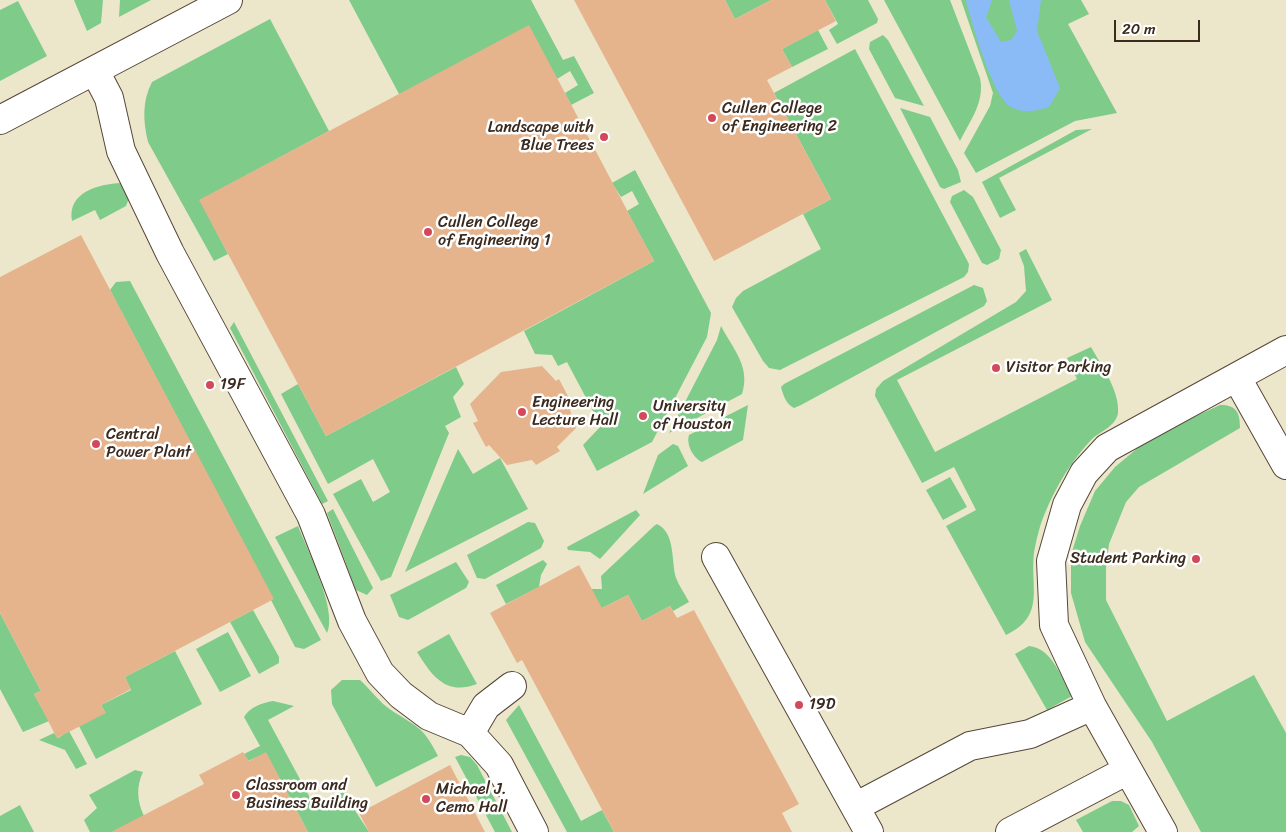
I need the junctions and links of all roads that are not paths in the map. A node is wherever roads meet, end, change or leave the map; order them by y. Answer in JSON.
{"nodes":[{"id":1,"x":228,"y":0,"type":"edge"},
{"id":2,"x":95,"y":71,"type":"junction"},
{"id":3,"x":0,"y":120,"type":"edge"},
{"id":4,"x":1286,"y":350,"type":"edge"},
{"id":5,"x":1237,"y":378,"type":"junction"},
{"id":6,"x":1286,"y":465,"type":"edge"},
{"id":7,"x":716,"y":556,"type":"dead end"},
{"id":8,"x":512,"y":686,"type":"dead end"},
{"id":9,"x":1092,"y":706,"type":"junction"},
{"id":10,"x":470,"y":733,"type":"junction"},
{"id":11,"x":1128,"y":770,"type":"junction"},
{"id":12,"x":855,"y":807,"type":"junction"},
{"id":13,"x":534,"y":832,"type":"edge"},
{"id":14,"x":869,"y":832,"type":"edge"},
{"id":15,"x":1010,"y":832,"type":"edge"},
{"id":16,"x":1163,"y":832,"type":"edge"}],
"edges":[{"from":1,"to":2,"type":"street"},
{"from":2,"to":3,"type":"street"},
{"from":2,"to":10,"type":"street"},
{"from":4,"to":5,"type":"street"},
{"from":5,"to":6,"type":"street"},
{"from":5,"to":9,"type":"street"},
{"from":7,"to":12,"type":"street"},
{"from":8,"to":10,"type":"street"},
{"from":9,"to":11,"type":"street"},
{"from":9,"to":12,"type":"street"},
{"from":10,"to":13,"type":"street"},
{"from":11,"to":15,"type":"street"},
{"from":11,"to":16,"type":"street"},
{"from":12,"to":14,"type":"street"}]}
